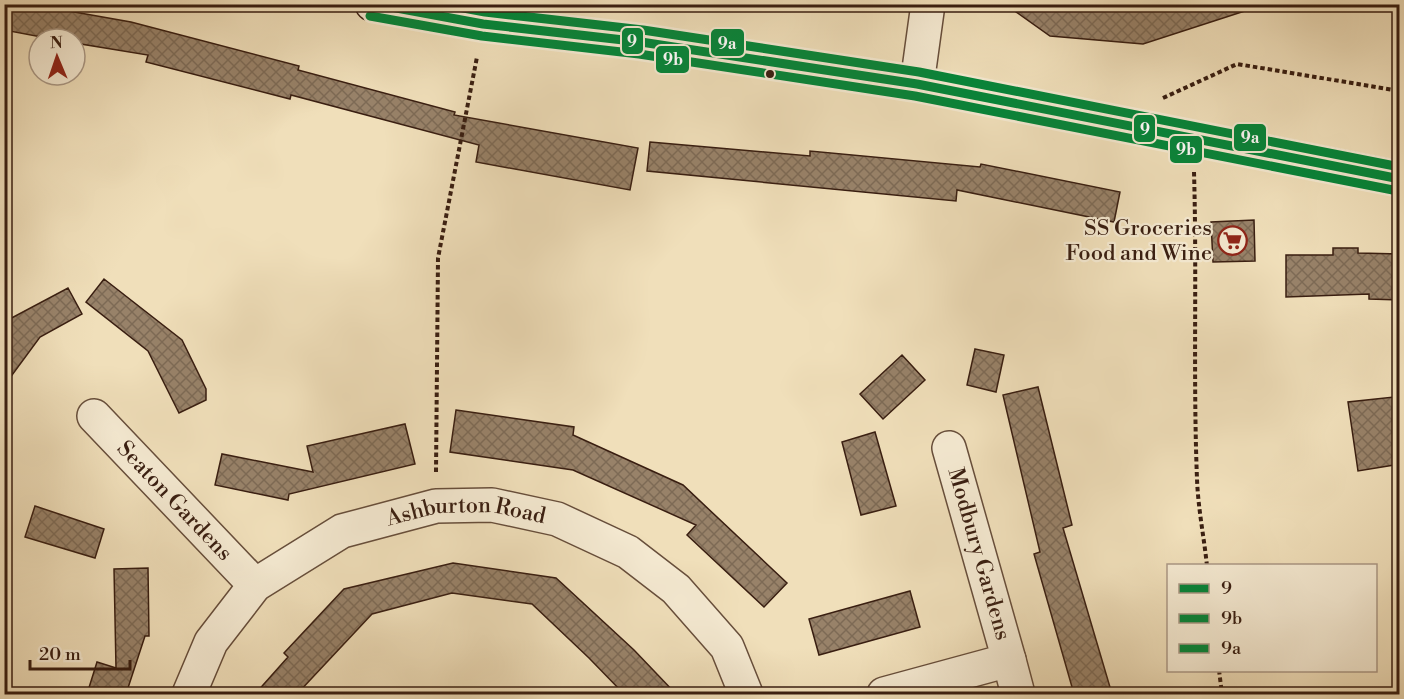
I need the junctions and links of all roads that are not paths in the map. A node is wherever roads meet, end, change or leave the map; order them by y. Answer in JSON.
{"nodes":[{"id":1,"x":372,"y":4,"type":"edge"},
{"id":2,"x":928,"y":4,"type":"edge"},
{"id":3,"x":917,"y":84,"type":"junction"},
{"id":4,"x":1400,"y":179,"type":"edge"},
{"id":5,"x":94,"y":416,"type":"dead end"},
{"id":6,"x":949,"y":448,"type":"dead end"},
{"id":7,"x":255,"y":585,"type":"junction"},
{"id":8,"x":1009,"y":660,"type":"junction"},
{"id":9,"x":189,"y":694,"type":"edge"},
{"id":10,"x":746,"y":694,"type":"edge"},
{"id":11,"x":884,"y":694,"type":"edge"},
{"id":12,"x":1018,"y":694,"type":"edge"}],
"edges":[{"from":1,"to":3,"type":"street"},
{"from":2,"to":3,"type":"street"},
{"from":3,"to":4,"type":"street"},
{"from":5,"to":7,"type":"street","name":"Seaton Gardens"},
{"from":6,"to":8,"type":"street","name":"Modbury Gardens"},
{"from":7,"to":9,"type":"street","name":"Ashburton Road"},
{"from":7,"to":10,"type":"street","name":"Ashburton Road"},
{"from":8,"to":11,"type":"street","name":"Modbury Gardens"},
{"from":8,"to":12,"type":"street","name":"Modbury Gardens"}]}
